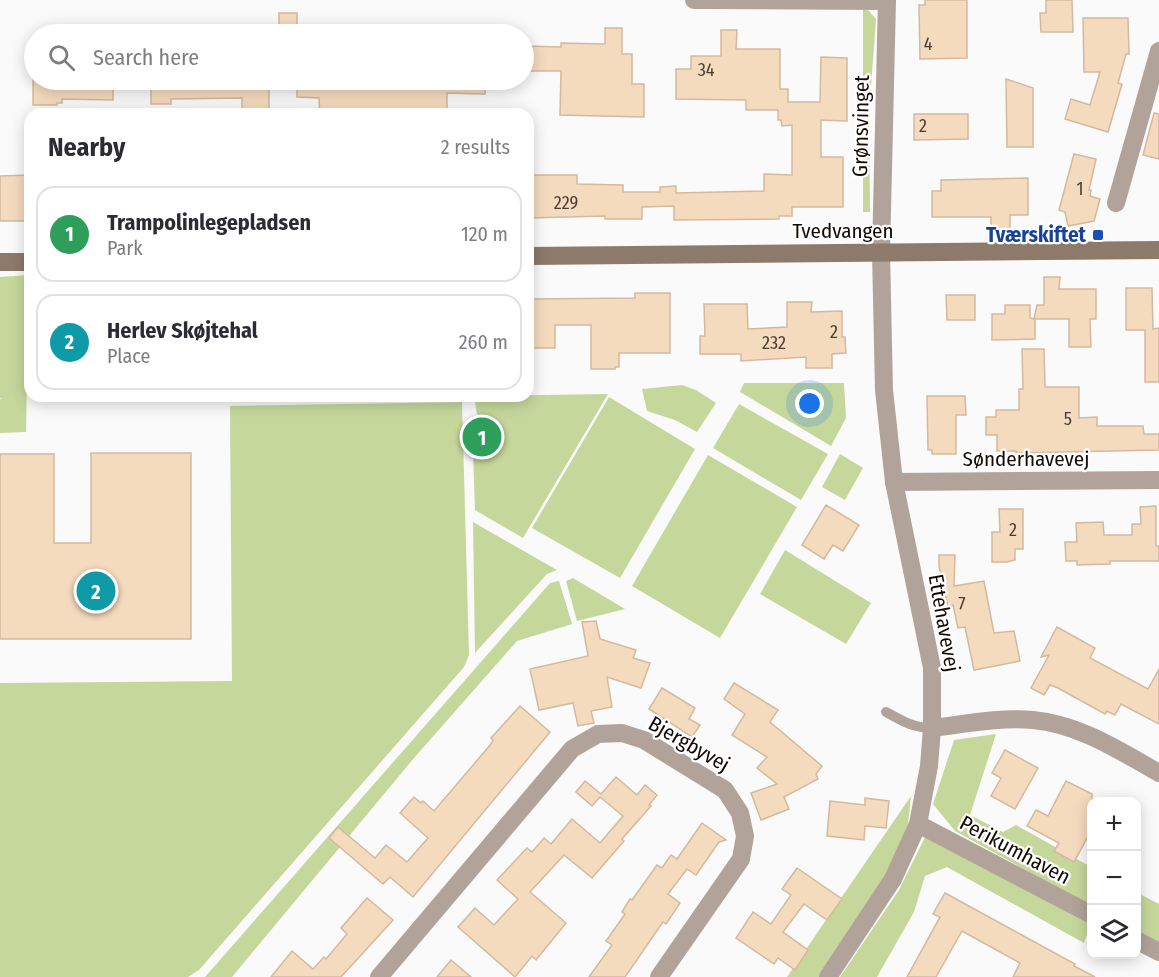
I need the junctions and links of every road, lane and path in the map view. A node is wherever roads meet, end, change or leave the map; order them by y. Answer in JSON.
{"nodes":[{"id":1,"x":693,"y":0,"type":"edge"},
{"id":2,"x":887,"y":1,"type":"edge"},
{"id":3,"x":1159,"y":51,"type":"edge"},
{"id":4,"x":1116,"y":202,"type":"dead end"},
{"id":5,"x":1159,"y":250,"type":"edge"},
{"id":6,"x":880,"y":253,"type":"junction"},
{"id":7,"x":534,"y":256,"type":"edge"},
{"id":8,"x":0,"y":262,"type":"edge"},
{"id":9,"x":24,"y":262,"type":"edge"},
{"id":10,"x":1159,"y":480,"type":"edge"},
{"id":11,"x":894,"y":482,"type":"junction"},
{"id":12,"x":886,"y":712,"type":"dead end"},
{"id":13,"x":932,"y":728,"type":"junction"},
{"id":14,"x":1159,"y":773,"type":"edge"},
{"id":15,"x":918,"y":824,"type":"junction"},
{"id":16,"x":1087,"y":912,"type":"edge"},
{"id":17,"x":1141,"y":942,"type":"edge"},
{"id":18,"x":1159,"y":952,"type":"edge"},
{"id":19,"x":379,"y":977,"type":"edge"},
{"id":20,"x":659,"y":977,"type":"edge"},
{"id":21,"x":828,"y":977,"type":"edge"}],
"edges":[{"from":1,"to":2,"type":"street"},
{"from":2,"to":6,"type":"street","name":"Grønsvinget"},
{"from":3,"to":4,"type":"street"},
{"from":5,"to":6,"type":"street","name":"Tvedvangen"},
{"from":6,"to":7,"type":"street","name":"Tvedvangen"},
{"from":6,"to":11,"type":"street","name":"Ettehavevej"},
{"from":8,"to":9,"type":"street"},
{"from":10,"to":11,"type":"street","name":"Sønderhavevej"},
{"from":11,"to":13,"type":"street","name":"Ettehavevej"},
{"from":12,"to":13,"type":"lane"},
{"from":13,"to":14,"type":"street"},
{"from":13,"to":15,"type":"street","name":"Ettehavevej"},
{"from":15,"to":16,"type":"street","name":"Perikumhaven"},
{"from":15,"to":21,"type":"street","name":"Ettehavevej"},
{"from":17,"to":18,"type":"street"},
{"from":19,"to":20,"type":"street","name":"Bjergbyvej"}]}
